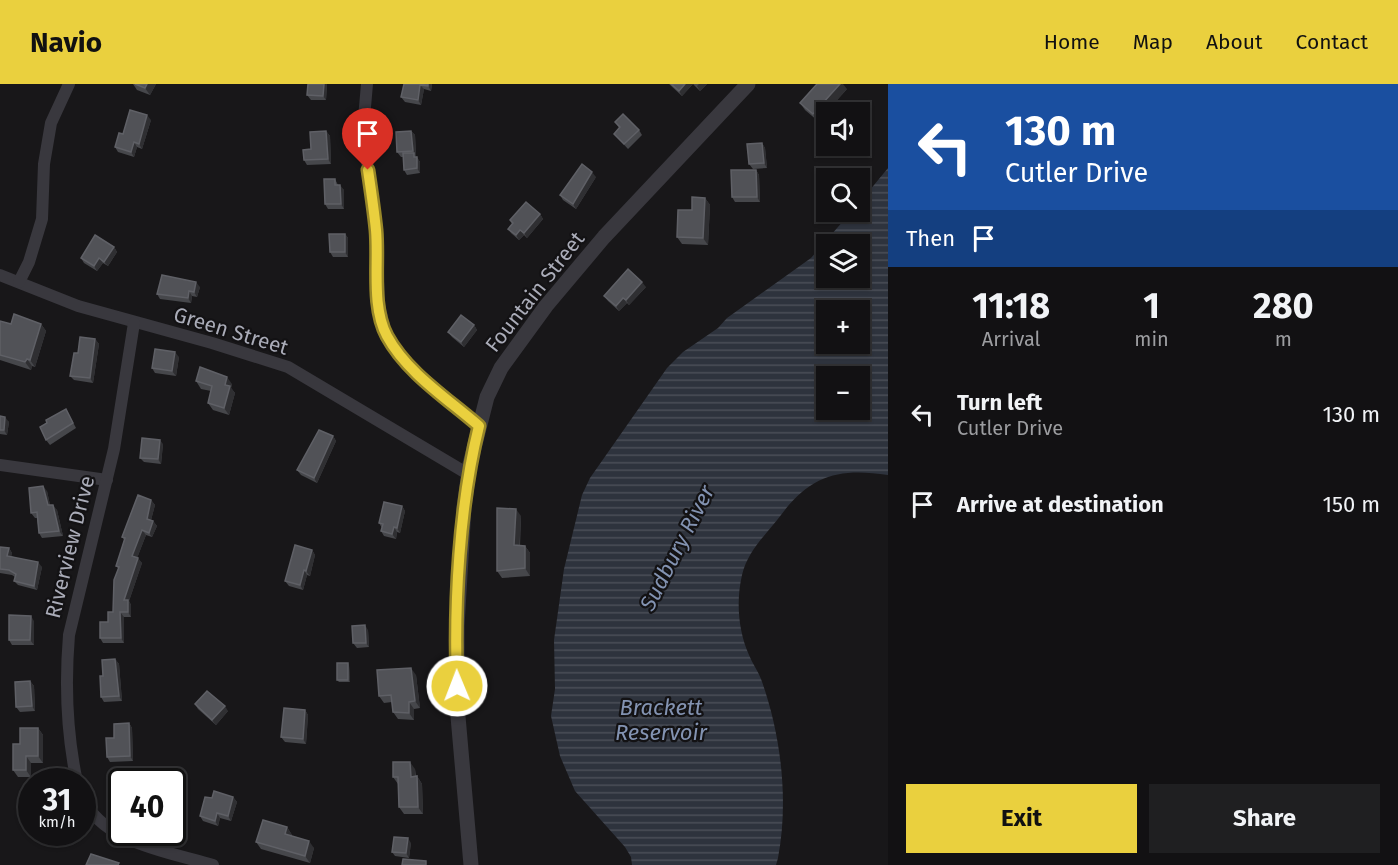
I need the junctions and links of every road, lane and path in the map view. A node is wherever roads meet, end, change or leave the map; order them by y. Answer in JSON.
{"nodes":[{"id":1,"x":69,"y":84,"type":"edge"},
{"id":2,"x":368,"y":84,"type":"edge"},
{"id":3,"x":748,"y":84,"type":"edge"},
{"id":4,"x":0,"y":275,"type":"edge"},
{"id":5,"x":19,"y":282,"type":"junction"},
{"id":6,"x":134,"y":323,"type":"junction"},
{"id":7,"x":479,"y":426,"type":"junction"},
{"id":8,"x":0,"y":465,"type":"edge"},
{"id":9,"x":468,"y":474,"type":"junction"},
{"id":10,"x":107,"y":480,"type":"junction"},
{"id":11,"x":75,"y":768,"type":"edge"},
{"id":12,"x":96,"y":816,"type":"edge"},
{"id":13,"x":213,"y":865,"type":"edge"},
{"id":14,"x":471,"y":865,"type":"edge"}],
"edges":[{"from":1,"to":5,"type":"street"},
{"from":2,"to":7,"type":"street"},
{"from":3,"to":7,"type":"street","name":"Fountain Street"},
{"from":4,"to":5,"type":"street","name":"Green Street"},
{"from":5,"to":6,"type":"street","name":"Green Street"},
{"from":6,"to":9,"type":"street","name":"Green Street"},
{"from":6,"to":10,"type":"street","name":"Riverview Drive"},
{"from":7,"to":9,"type":"street","name":"Fountain Street"},
{"from":8,"to":10,"type":"street"},
{"from":9,"to":14,"type":"street","name":"Fountain Street"},
{"from":10,"to":11,"type":"street","name":"Riverview Drive"},
{"from":12,"to":13,"type":"street"}]}
